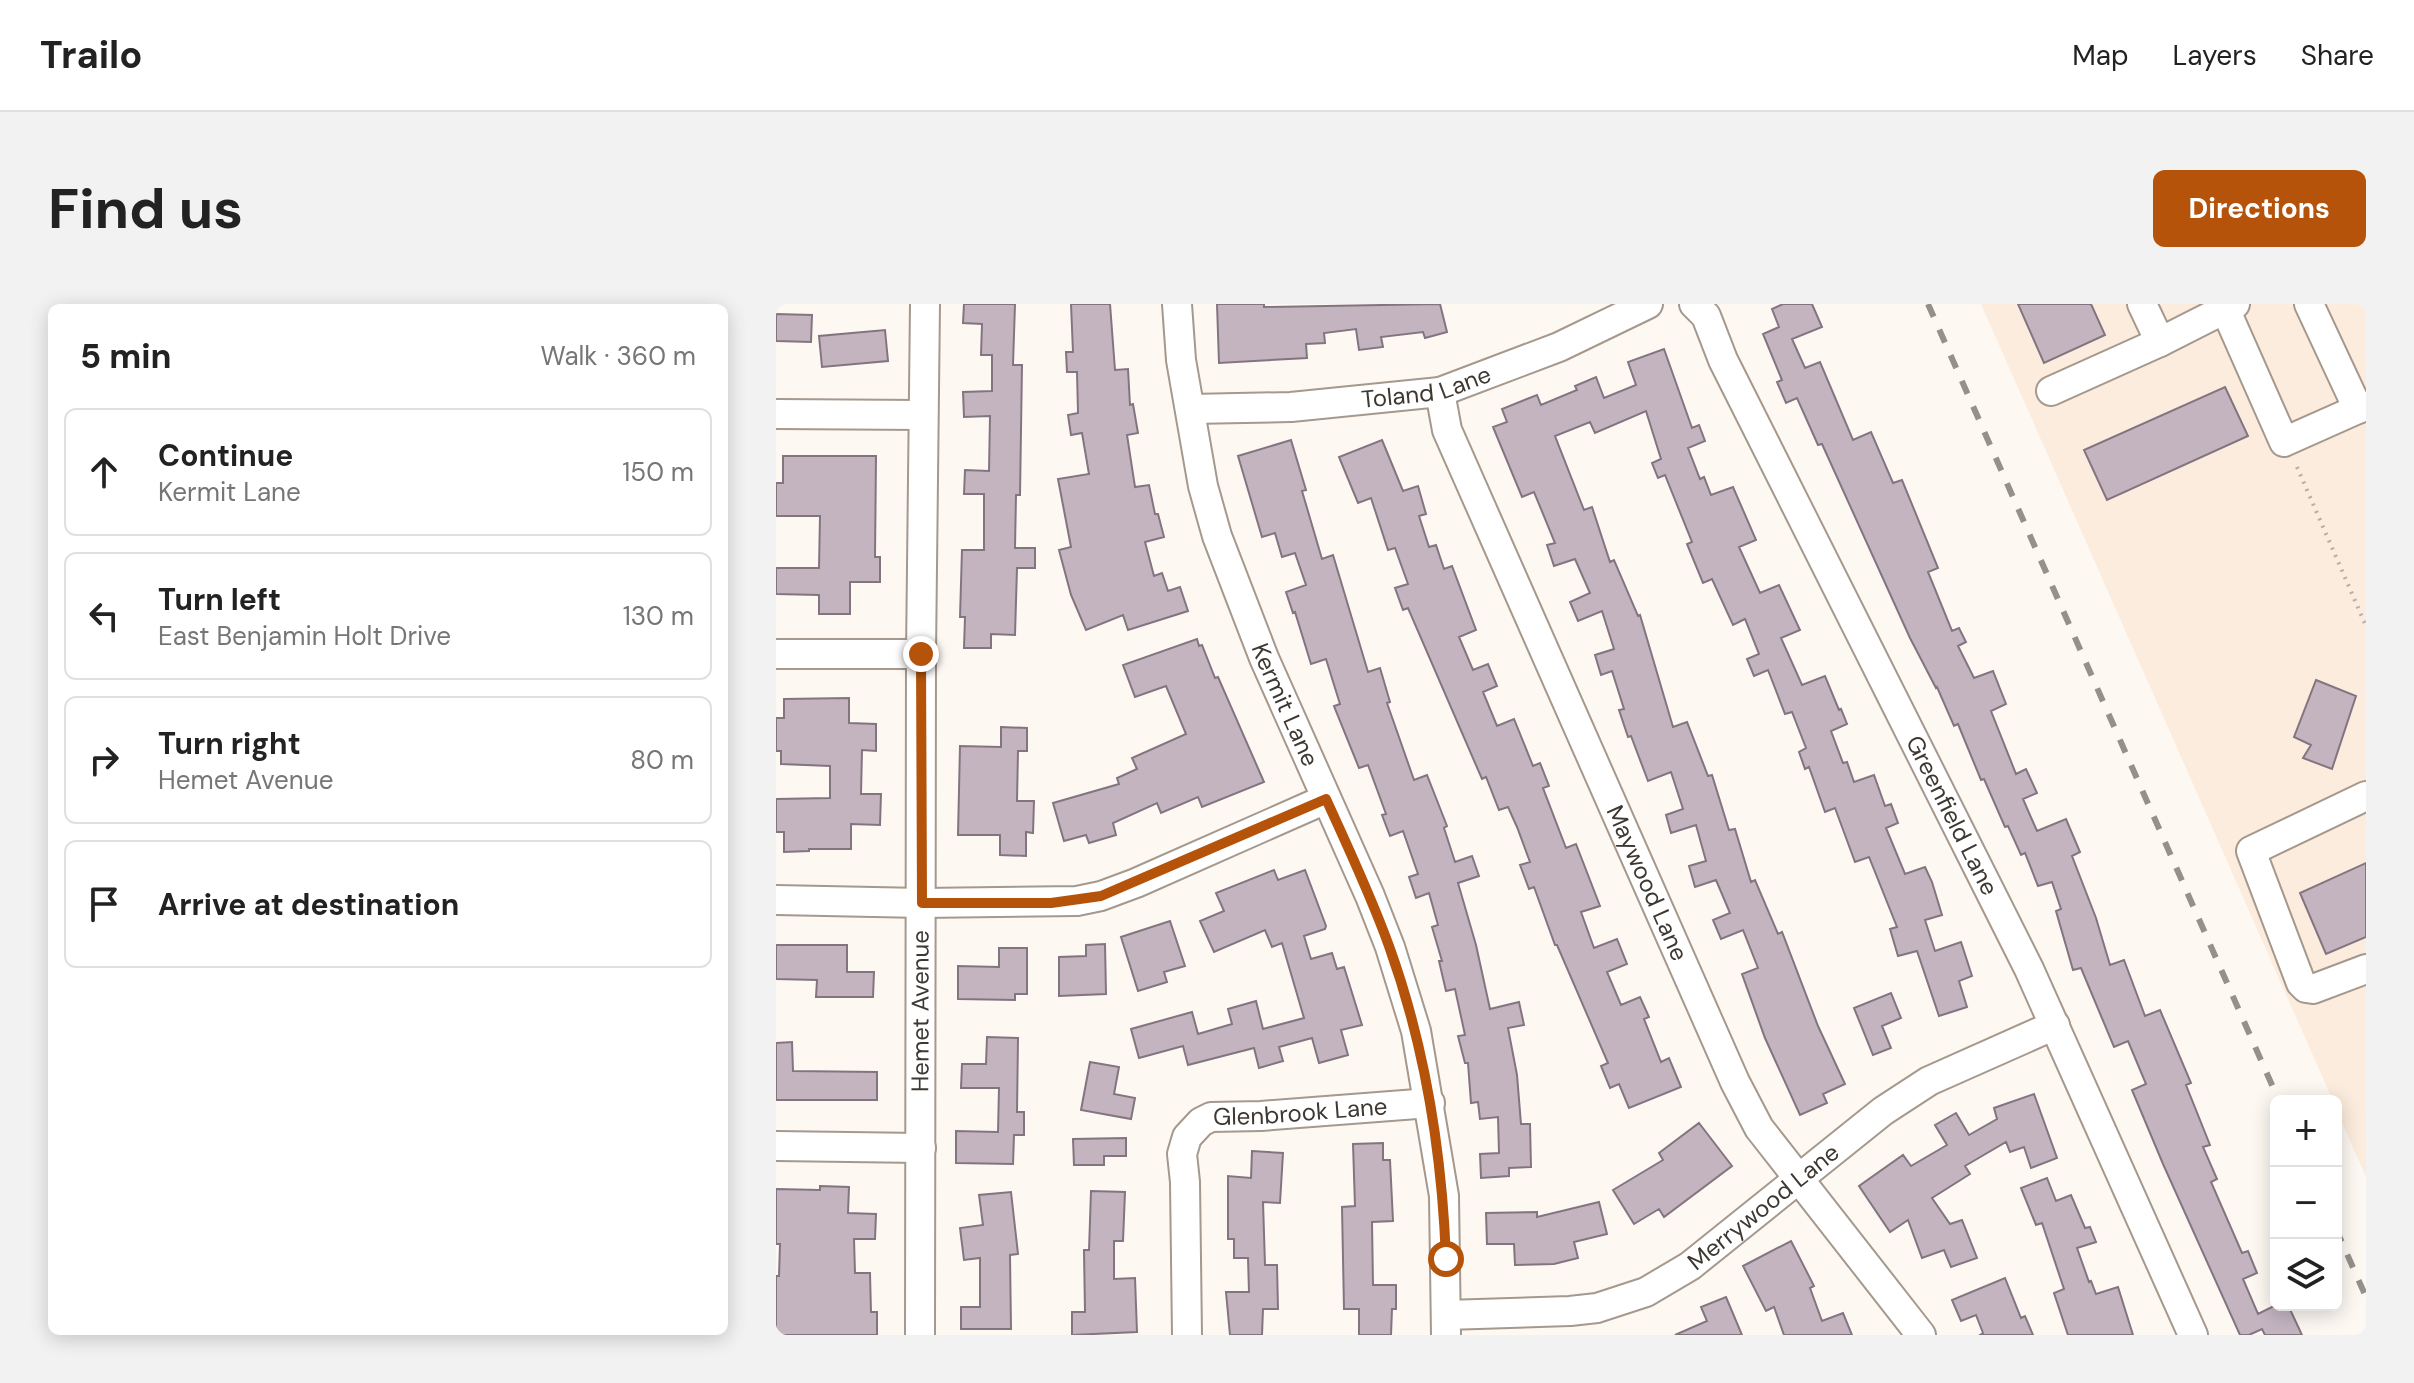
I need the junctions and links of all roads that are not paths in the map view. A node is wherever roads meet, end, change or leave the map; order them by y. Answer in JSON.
{"nodes":[{"id":1,"x":925,"y":304,"type":"edge"},
{"id":2,"x":1177,"y":304,"type":"edge"},
{"id":3,"x":1648,"y":304,"type":"edge"},
{"id":4,"x":1694,"y":304,"type":"edge"},
{"id":5,"x":2142,"y":304,"type":"edge"},
{"id":6,"x":2309,"y":304,"type":"edge"},
{"id":7,"x":2228,"y":306,"type":"edge"},
{"id":8,"x":2160,"y":342,"type":"junction"},
{"id":9,"x":2051,"y":391,"type":"dead end"},
{"id":10,"x":1440,"y":392,"type":"junction"},
{"id":11,"x":2362,"y":407,"type":"edge"},
{"id":12,"x":1190,"y":409,"type":"junction"},
{"id":13,"x":776,"y":414,"type":"edge"},
{"id":14,"x":922,"y":415,"type":"junction"},
{"id":15,"x":776,"y":654,"type":"edge"},
{"id":16,"x":921,"y":654,"type":"junction"},
{"id":17,"x":2366,"y":796,"type":"edge"},
{"id":18,"x":1326,"y":799,"type":"junction"},
{"id":19,"x":776,"y":900,"type":"edge"},
{"id":20,"x":922,"y":903,"type":"junction"},
{"id":21,"x":2366,"y":969,"type":"edge"},
{"id":22,"x":2055,"y":1025,"type":"junction"},
{"id":23,"x":1430,"y":1103,"type":"junction"},
{"id":24,"x":776,"y":1146,"type":"edge"},
{"id":25,"x":921,"y":1148,"type":"junction"},
{"id":26,"x":1798,"y":1180,"type":"junction"},
{"id":27,"x":1446,"y":1325,"type":"edge"},
{"id":28,"x":920,"y":1335,"type":"edge"},
{"id":29,"x":1187,"y":1335,"type":"edge"},
{"id":30,"x":1921,"y":1335,"type":"edge"},
{"id":31,"x":2193,"y":1335,"type":"edge"}],
"edges":[{"from":1,"to":14,"type":"street","name":"Hemet Avenue"},
{"from":2,"to":12,"type":"street","name":"Kermit Lane"},
{"from":3,"to":10,"type":"street","name":"Toland Lane"},
{"from":4,"to":22,"type":"street","name":"Greenfield Lane"},
{"from":5,"to":8,"type":"street"},
{"from":6,"to":11,"type":"street"},
{"from":7,"to":8,"type":"street"},
{"from":7,"to":11,"type":"street"},
{"from":8,"to":9,"type":"street"},
{"from":10,"to":12,"type":"street","name":"Toland Lane"},
{"from":10,"to":26,"type":"street","name":"Maywood Lane"},
{"from":12,"to":18,"type":"street","name":"Kermit Lane"},
{"from":13,"to":14,"type":"street"},
{"from":14,"to":16,"type":"street","name":"Hemet Avenue"},
{"from":15,"to":16,"type":"street"},
{"from":16,"to":20,"type":"street","name":"Hemet Avenue"},
{"from":17,"to":21,"type":"street"},
{"from":18,"to":20,"type":"street"},
{"from":18,"to":23,"type":"street","name":"Kermit Lane"},
{"from":19,"to":20,"type":"street"},
{"from":20,"to":25,"type":"street","name":"Hemet Avenue"},
{"from":22,"to":26,"type":"street","name":"Merrywood Lane"},
{"from":22,"to":31,"type":"street","name":"Greenfield Lane"},
{"from":23,"to":27,"type":"street","name":"Kermit Lane"},
{"from":23,"to":29,"type":"street","name":"Glenbrook Lane"},
{"from":24,"to":25,"type":"street"},
{"from":25,"to":28,"type":"street","name":"Hemet Avenue"},
{"from":26,"to":27,"type":"street","name":"Merrywood Lane"},
{"from":26,"to":30,"type":"street","name":"Maywood Lane"}]}
